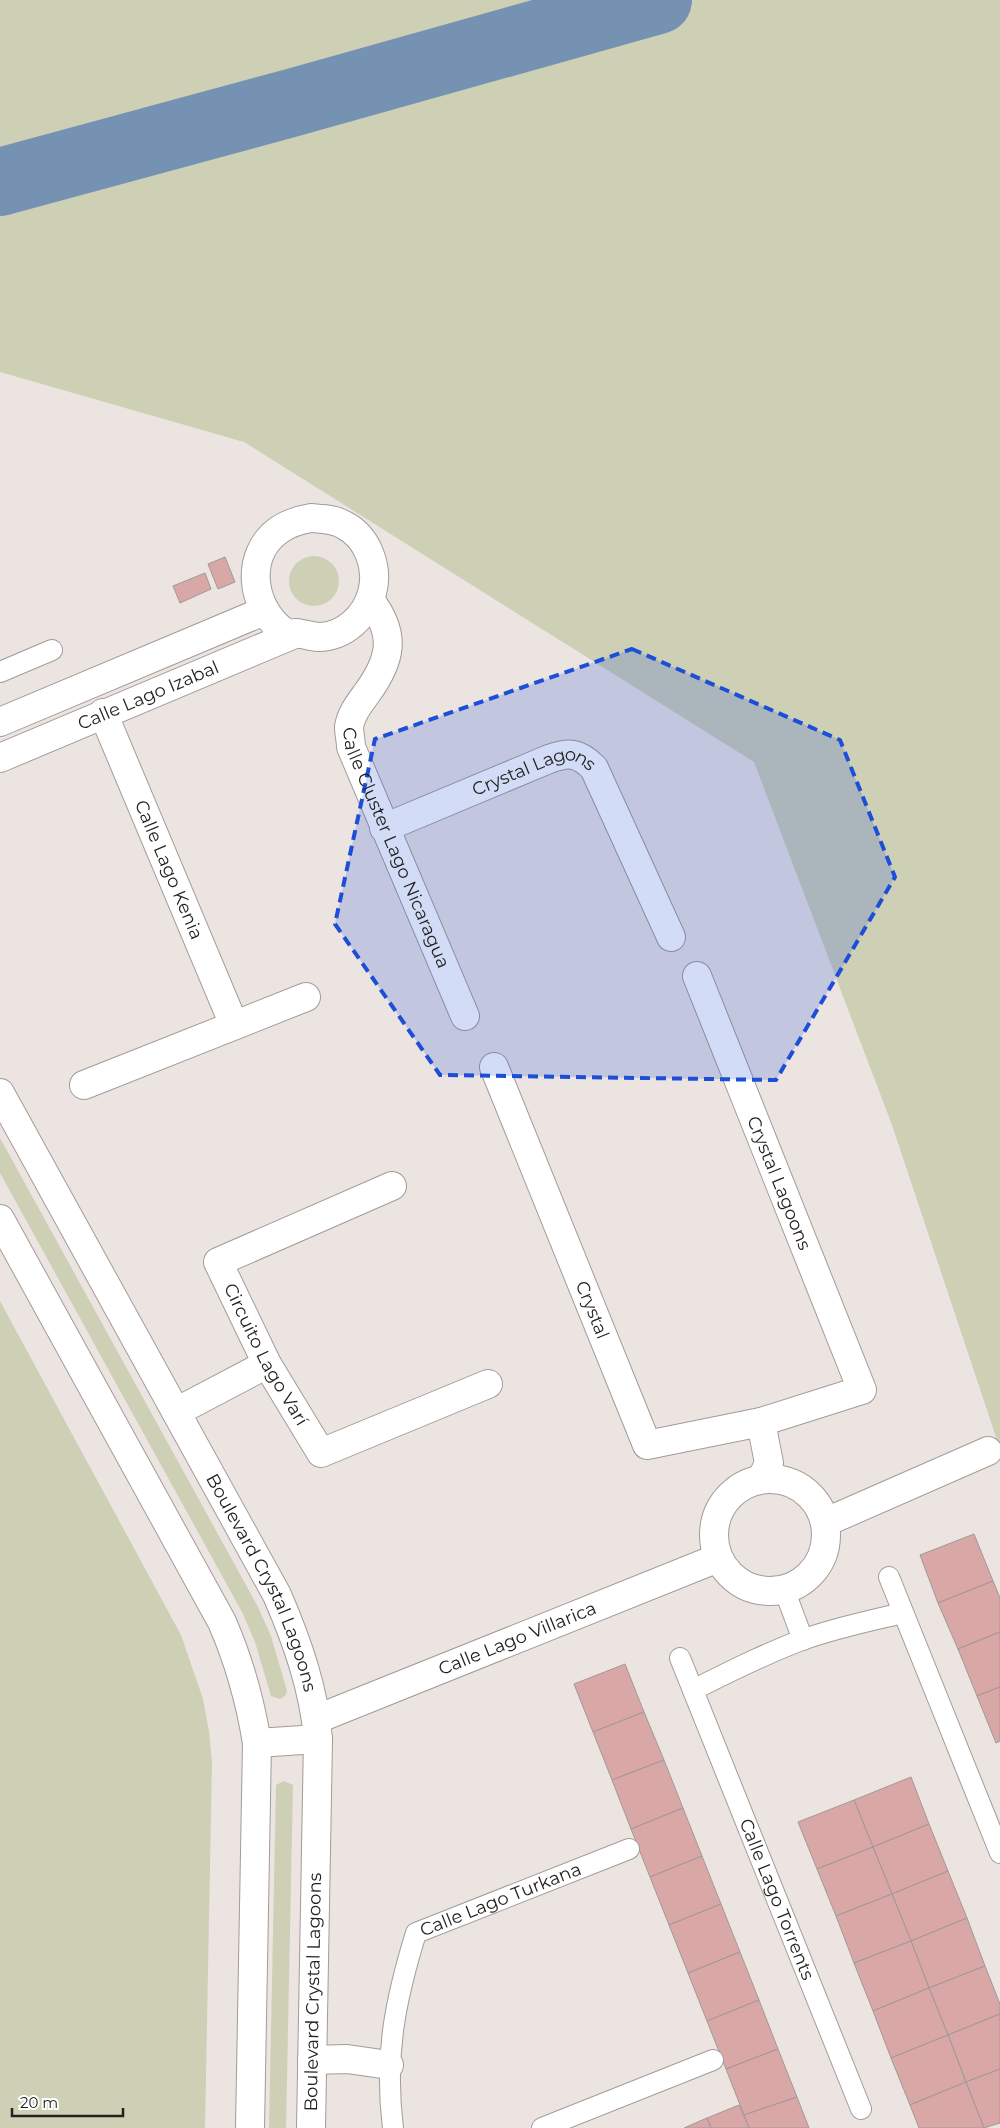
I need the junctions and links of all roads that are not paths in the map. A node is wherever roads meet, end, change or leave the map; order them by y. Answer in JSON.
{"nodes":[{"id":1,"x":370,"y":600,"type":"junction"},
{"id":2,"x":264,"y":611,"type":"junction"},
{"id":3,"x":297,"y":633,"type":"junction"},
{"id":4,"x":52,"y":650,"type":"dead end"},
{"id":5,"x":0,"y":672,"type":"edge"},
{"id":6,"x":102,"y":713,"type":"junction"},
{"id":7,"x":0,"y":722,"type":"edge"},
{"id":8,"x":0,"y":758,"type":"edge"},
{"id":9,"x":384,"y":828,"type":"junction"},
{"id":10,"x":671,"y":937,"type":"dead end"},
{"id":11,"x":697,"y":976,"type":"dead end"},
{"id":12,"x":306,"y":997,"type":"dead end"},
{"id":13,"x":465,"y":1016,"type":"dead end"},
{"id":14,"x":234,"y":1026,"type":"junction"},
{"id":15,"x":494,"y":1067,"type":"dead end"},
{"id":16,"x":84,"y":1085,"type":"dead end"},
{"id":17,"x":0,"y":1093,"type":"edge"},
{"id":18,"x":392,"y":1186,"type":"dead end"},
{"id":19,"x":0,"y":1219,"type":"edge"},
{"id":20,"x":267,"y":1364,"type":"junction"},
{"id":21,"x":488,"y":1384,"type":"dead end"},
{"id":22,"x":862,"y":1390,"type":"joint"},
{"id":23,"x":176,"y":1412,"type":"junction"},
{"id":24,"x":761,"y":1422,"type":"junction"},
{"id":25,"x":988,"y":1451,"type":"dead end"},
{"id":26,"x":762,"y":1478,"type":"junction"},
{"id":27,"x":826,"y":1522,"type":"junction"},
{"id":28,"x":718,"y":1558,"type":"junction"},
{"id":29,"x":889,"y":1577,"type":"dead end"},
{"id":30,"x":784,"y":1590,"type":"junction"},
{"id":31,"x":903,"y":1613,"type":"junction"},
{"id":32,"x":802,"y":1640,"type":"junction"},
{"id":33,"x":680,"y":1658,"type":"dead end"},
{"id":34,"x":693,"y":1690,"type":"junction"},
{"id":35,"x":317,"y":1729,"type":"junction"},
{"id":36,"x":257,"y":1743,"type":"junction"},
{"id":37,"x":629,"y":1849,"type":"dead end"},
{"id":38,"x":1000,"y":1853,"type":"edge"},
{"id":39,"x":312,"y":2060,"type":"junction"},
{"id":40,"x":713,"y":2060,"type":"dead end"},
{"id":41,"x":389,"y":2065,"type":"junction"},
{"id":42,"x":861,"y":2109,"type":"dead end"},
{"id":43,"x":250,"y":2128,"type":"edge"},
{"id":44,"x":311,"y":2128,"type":"edge"},
{"id":45,"x":393,"y":2128,"type":"edge"},
{"id":46,"x":542,"y":2128,"type":"edge"}],
"edges":[{"from":1,"to":2,"type":"street"},
{"from":1,"to":3,"type":"street"},
{"from":1,"to":9,"type":"street","name":"Calle Cluster Lago Nicaragua"},
{"from":2,"to":3,"type":"street"},
{"from":2,"to":7,"type":"street","name":"Calle Lago Izabal"},
{"from":3,"to":6,"type":"street","name":"Calle Lago Izabal"},
{"from":4,"to":5,"type":"lane"},
{"from":6,"to":8,"type":"street","name":"Calle Lago Izabal"},
{"from":6,"to":14,"type":"street","name":"Calle Lago Kenia"},
{"from":9,"to":10,"type":"street","name":"Crystal Lagons"},
{"from":9,"to":13,"type":"street","name":"Calle Cluster Lago Nicaragua"},
{"from":11,"to":22,"type":"street","name":"Crystal Lagoons"},
{"from":12,"to":14,"type":"street"},
{"from":14,"to":16,"type":"street"},
{"from":15,"to":24,"type":"street","name":"Crystal"},
{"from":17,"to":23,"type":"street","name":"Boulevard Crystal Lagoons"},
{"from":18,"to":20,"type":"street","name":"Circuito Lago Varí"},
{"from":19,"to":36,"type":"street"},
{"from":20,"to":21,"type":"street","name":"Circuito Lago Varí"},
{"from":20,"to":23,"type":"street"},
{"from":22,"to":24,"type":"street","name":"Crystal"},
{"from":23,"to":35,"type":"street","name":"Boulevard Crystal Lagoons"},
{"from":24,"to":26,"type":"street"},
{"from":25,"to":27,"type":"street"},
{"from":26,"to":27,"type":"street"},
{"from":26,"to":28,"type":"street"},
{"from":27,"to":30,"type":"street"},
{"from":28,"to":30,"type":"street"},
{"from":28,"to":35,"type":"street","name":"Calle Lago Villarica"},
{"from":29,"to":31,"type":"lane"},
{"from":30,"to":32,"type":"lane"},
{"from":31,"to":32,"type":"lane"},
{"from":31,"to":38,"type":"lane"},
{"from":32,"to":34,"type":"lane"},
{"from":33,"to":34,"type":"lane","name":"Calle Lago Torrents"},
{"from":34,"to":42,"type":"lane","name":"Calle Lago Torrents"},
{"from":35,"to":36,"type":"street","name":"Calle Lago Villarica"},
{"from":35,"to":39,"type":"street","name":"Boulevard Crystal Lagoons"},
{"from":36,"to":43,"type":"street"},
{"from":37,"to":41,"type":"lane","name":"Calle Lago Turkana"},
{"from":39,"to":41,"type":"street"},
{"from":39,"to":44,"type":"street","name":"Boulevard Crystal Lagoons"},
{"from":40,"to":46,"type":"lane"},
{"from":41,"to":45,"type":"lane","name":"Calle Lago Turkana"}]}
